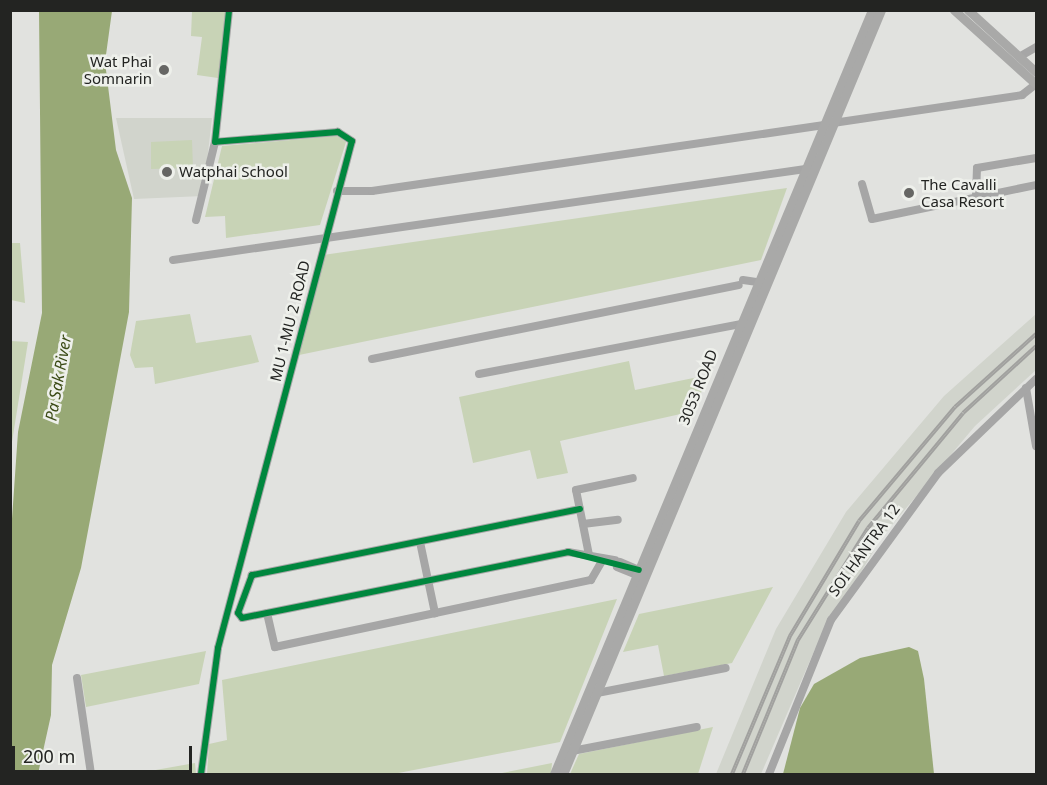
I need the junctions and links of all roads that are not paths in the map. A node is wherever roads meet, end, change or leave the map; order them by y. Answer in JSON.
{"nodes":[{"id":1,"x":230,"y":10,"type":"edge"},
{"id":2,"x":872,"y":10,"type":"edge"},
{"id":3,"x":881,"y":10,"type":"edge"},
{"id":4,"x":954,"y":10,"type":"edge"},
{"id":5,"x":968,"y":10,"type":"edge"},
{"id":6,"x":1036,"y":47,"type":"edge"},
{"id":7,"x":1019,"y":57,"type":"junction"},
{"id":8,"x":1036,"y":72,"type":"edge"},
{"id":9,"x":1036,"y":84,"type":"edge"},
{"id":10,"x":828,"y":124,"type":"junction"},
{"id":11,"x":215,"y":142,"type":"junction"},
{"id":12,"x":1036,"y":158,"type":"edge"},
{"id":13,"x":805,"y":169,"type":"junction"},
{"id":14,"x":862,"y":184,"type":"dead end"},
{"id":15,"x":1036,"y":185,"type":"edge"},
{"id":16,"x":338,"y":191,"type":"junction"},
{"id":17,"x":976,"y":196,"type":"junction"},
{"id":18,"x":196,"y":220,"type":"dead end"},
{"id":19,"x":323,"y":237,"type":"junction"},
{"id":20,"x":173,"y":260,"type":"dead end"},
{"id":21,"x":757,"y":283,"type":"junction"},
{"id":22,"x":740,"y":324,"type":"junction"},
{"id":23,"x":372,"y":359,"type":"dead end"},
{"id":24,"x":479,"y":374,"type":"dead end"},
{"id":25,"x":1036,"y":379,"type":"edge"},
{"id":26,"x":1026,"y":388,"type":"junction"},
{"id":27,"x":708,"y":400,"type":"junction"},
{"id":28,"x":717,"y":403,"type":"junction"},
{"id":29,"x":1036,"y":446,"type":"edge"},
{"id":30,"x":633,"y":478,"type":"dead end"},
{"id":31,"x":580,"y":509,"type":"junction"},
{"id":32,"x":618,"y":520,"type":"dead end"},
{"id":33,"x":583,"y":524,"type":"junction"},
{"id":34,"x":420,"y":542,"type":"junction"},
{"id":35,"x":589,"y":555,"type":"junction"},
{"id":36,"x":613,"y":562,"type":"junction"},
{"id":37,"x":638,"y":572,"type":"junction"},
{"id":38,"x":428,"y":578,"type":"junction"},
{"id":39,"x":267,"y":613,"type":"junction"},
{"id":40,"x":435,"y":613,"type":"junction"},
{"id":41,"x":726,"y":668,"type":"dead end"},
{"id":42,"x":77,"y":678,"type":"dead end"},
{"id":43,"x":597,"y":693,"type":"junction"},
{"id":44,"x":697,"y":727,"type":"dead end"},
{"id":45,"x":572,"y":751,"type":"junction"},
{"id":46,"x":91,"y":774,"type":"edge"},
{"id":47,"x":201,"y":774,"type":"edge"},
{"id":48,"x":554,"y":774,"type":"edge"},
{"id":49,"x":562,"y":774,"type":"edge"},
{"id":50,"x":769,"y":774,"type":"edge"}],
"edges":[{"from":1,"to":11,"type":"street"},
{"from":2,"to":10,"type":"main road","name":"3053 ROAD"},
{"from":3,"to":10,"type":"main road","name":"3053 ROAD"},
{"from":4,"to":9,"type":"main road"},
{"from":5,"to":7,"type":"main road"},
{"from":6,"to":7,"type":"street"},
{"from":7,"to":8,"type":"main road"},
{"from":9,"to":10,"type":"street"},
{"from":10,"to":13,"type":"main road","name":"3053 ROAD"},
{"from":10,"to":16,"type":"street"},
{"from":10,"to":28,"type":"main road","name":"3053 ROAD"},
{"from":11,"to":16,"type":"street","name":"MU 1-MU 2 ROAD"},
{"from":11,"to":18,"type":"street"},
{"from":12,"to":17,"type":"street"},
{"from":13,"to":19,"type":"street"},
{"from":13,"to":21,"type":"main road","name":"3053 ROAD"},
{"from":14,"to":17,"type":"street"},
{"from":15,"to":17,"type":"street"},
{"from":16,"to":19,"type":"street","name":"MU 1-MU 2 ROAD"},
{"from":19,"to":20,"type":"street"},
{"from":19,"to":47,"type":"street","name":"MU 1-MU 2 ROAD"},
{"from":21,"to":22,"type":"main road","name":"3053 ROAD"},
{"from":21,"to":23,"type":"street"},
{"from":22,"to":24,"type":"street"},
{"from":22,"to":27,"type":"main road","name":"3053 ROAD"},
{"from":25,"to":26,"type":"street","name":"SOI HANTRA 12"},
{"from":26,"to":29,"type":"street"},
{"from":26,"to":50,"type":"street","name":"SOI HANTRA 12"},
{"from":27,"to":28,"type":"main road"},
{"from":27,"to":37,"type":"main road","name":"3053 ROAD"},
{"from":28,"to":43,"type":"main road","name":"3053 ROAD"},
{"from":30,"to":31,"type":"street"},
{"from":31,"to":33,"type":"street"},
{"from":31,"to":34,"type":"street"},
{"from":32,"to":33,"type":"street"},
{"from":33,"to":35,"type":"street"},
{"from":34,"to":38,"type":"street"},
{"from":34,"to":39,"type":"street"},
{"from":35,"to":36,"type":"street"},
{"from":35,"to":38,"type":"street"},
{"from":36,"to":37,"type":"street"},
{"from":36,"to":40,"type":"street"},
{"from":37,"to":48,"type":"main road","name":"3053 ROAD"},
{"from":38,"to":39,"type":"street"},
{"from":38,"to":40,"type":"street"},
{"from":39,"to":40,"type":"street"},
{"from":41,"to":43,"type":"street"},
{"from":42,"to":46,"type":"street"},
{"from":43,"to":45,"type":"main road","name":"3053 ROAD"},
{"from":44,"to":45,"type":"street"},
{"from":45,"to":49,"type":"main road","name":"3053 ROAD"}]}
